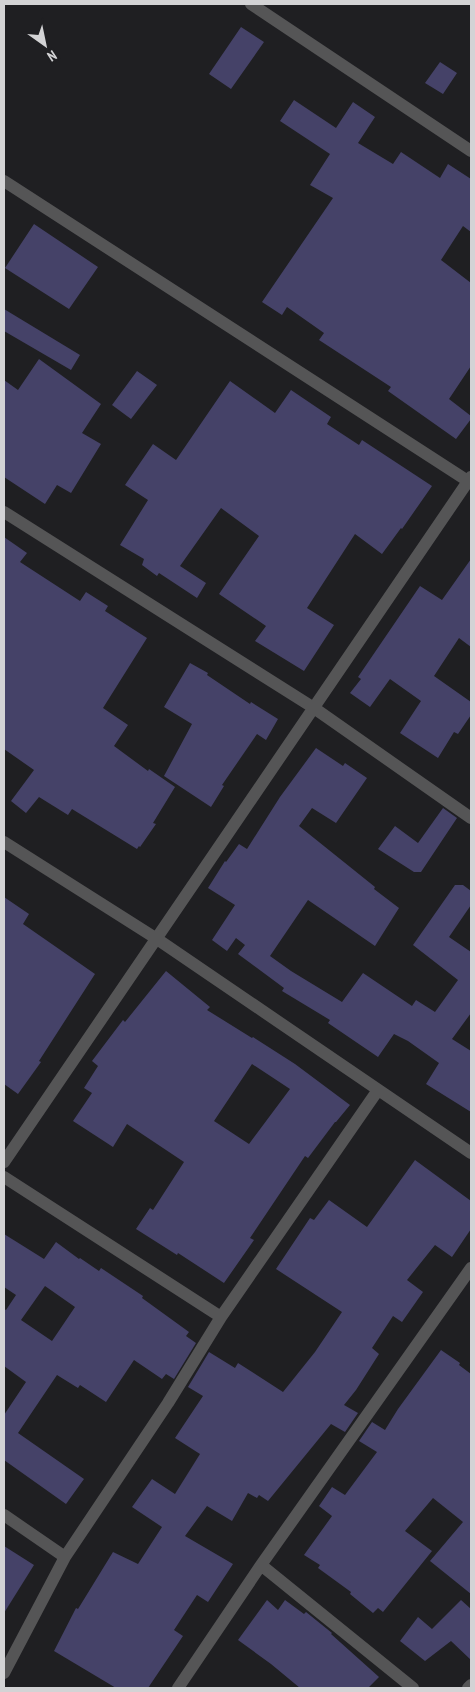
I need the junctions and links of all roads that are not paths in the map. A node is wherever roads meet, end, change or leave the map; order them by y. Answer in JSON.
{"nodes":[{"id":1,"x":251,"y":4,"type":"edge"},
{"id":2,"x":471,"y":151,"type":"edge"},
{"id":3,"x":4,"y":181,"type":"edge"},
{"id":4,"x":470,"y":480,"type":"edge"},
{"id":5,"x":4,"y":512,"type":"edge"},
{"id":6,"x":314,"y":708,"type":"junction"},
{"id":7,"x":471,"y":818,"type":"edge"},
{"id":8,"x":4,"y":842,"type":"edge"},
{"id":9,"x":157,"y":938,"type":"junction"},
{"id":10,"x":378,"y":1090,"type":"junction"},
{"id":11,"x":471,"y":1153,"type":"edge"},
{"id":12,"x":4,"y":1162,"type":"edge"},
{"id":13,"x":4,"y":1177,"type":"edge"},
{"id":14,"x":471,"y":1268,"type":"edge"},
{"id":15,"x":221,"y":1317,"type":"junction"},
{"id":16,"x":4,"y":1515,"type":"edge"},
{"id":17,"x":65,"y":1556,"type":"junction"},
{"id":18,"x":261,"y":1565,"type":"junction"},
{"id":19,"x":4,"y":1673,"type":"edge"},
{"id":20,"x":471,"y":1685,"type":"edge"},
{"id":21,"x":178,"y":1688,"type":"edge"},
{"id":22,"x":413,"y":1688,"type":"edge"},
{"id":23,"x":468,"y":1688,"type":"edge"}],
"edges":[{"from":1,"to":2,"type":"street"},
{"from":3,"to":4,"type":"street"},
{"from":4,"to":6,"type":"street"},
{"from":5,"to":6,"type":"street"},
{"from":6,"to":7,"type":"street"},
{"from":6,"to":9,"type":"street"},
{"from":8,"to":9,"type":"street"},
{"from":9,"to":10,"type":"street"},
{"from":9,"to":12,"type":"street"},
{"from":10,"to":11,"type":"street"},
{"from":10,"to":15,"type":"street"},
{"from":13,"to":15,"type":"street"},
{"from":14,"to":18,"type":"street"},
{"from":15,"to":17,"type":"street"},
{"from":16,"to":17,"type":"street"},
{"from":17,"to":19,"type":"street"},
{"from":18,"to":21,"type":"street"},
{"from":18,"to":22,"type":"street"},
{"from":20,"to":23,"type":"street"}]}
